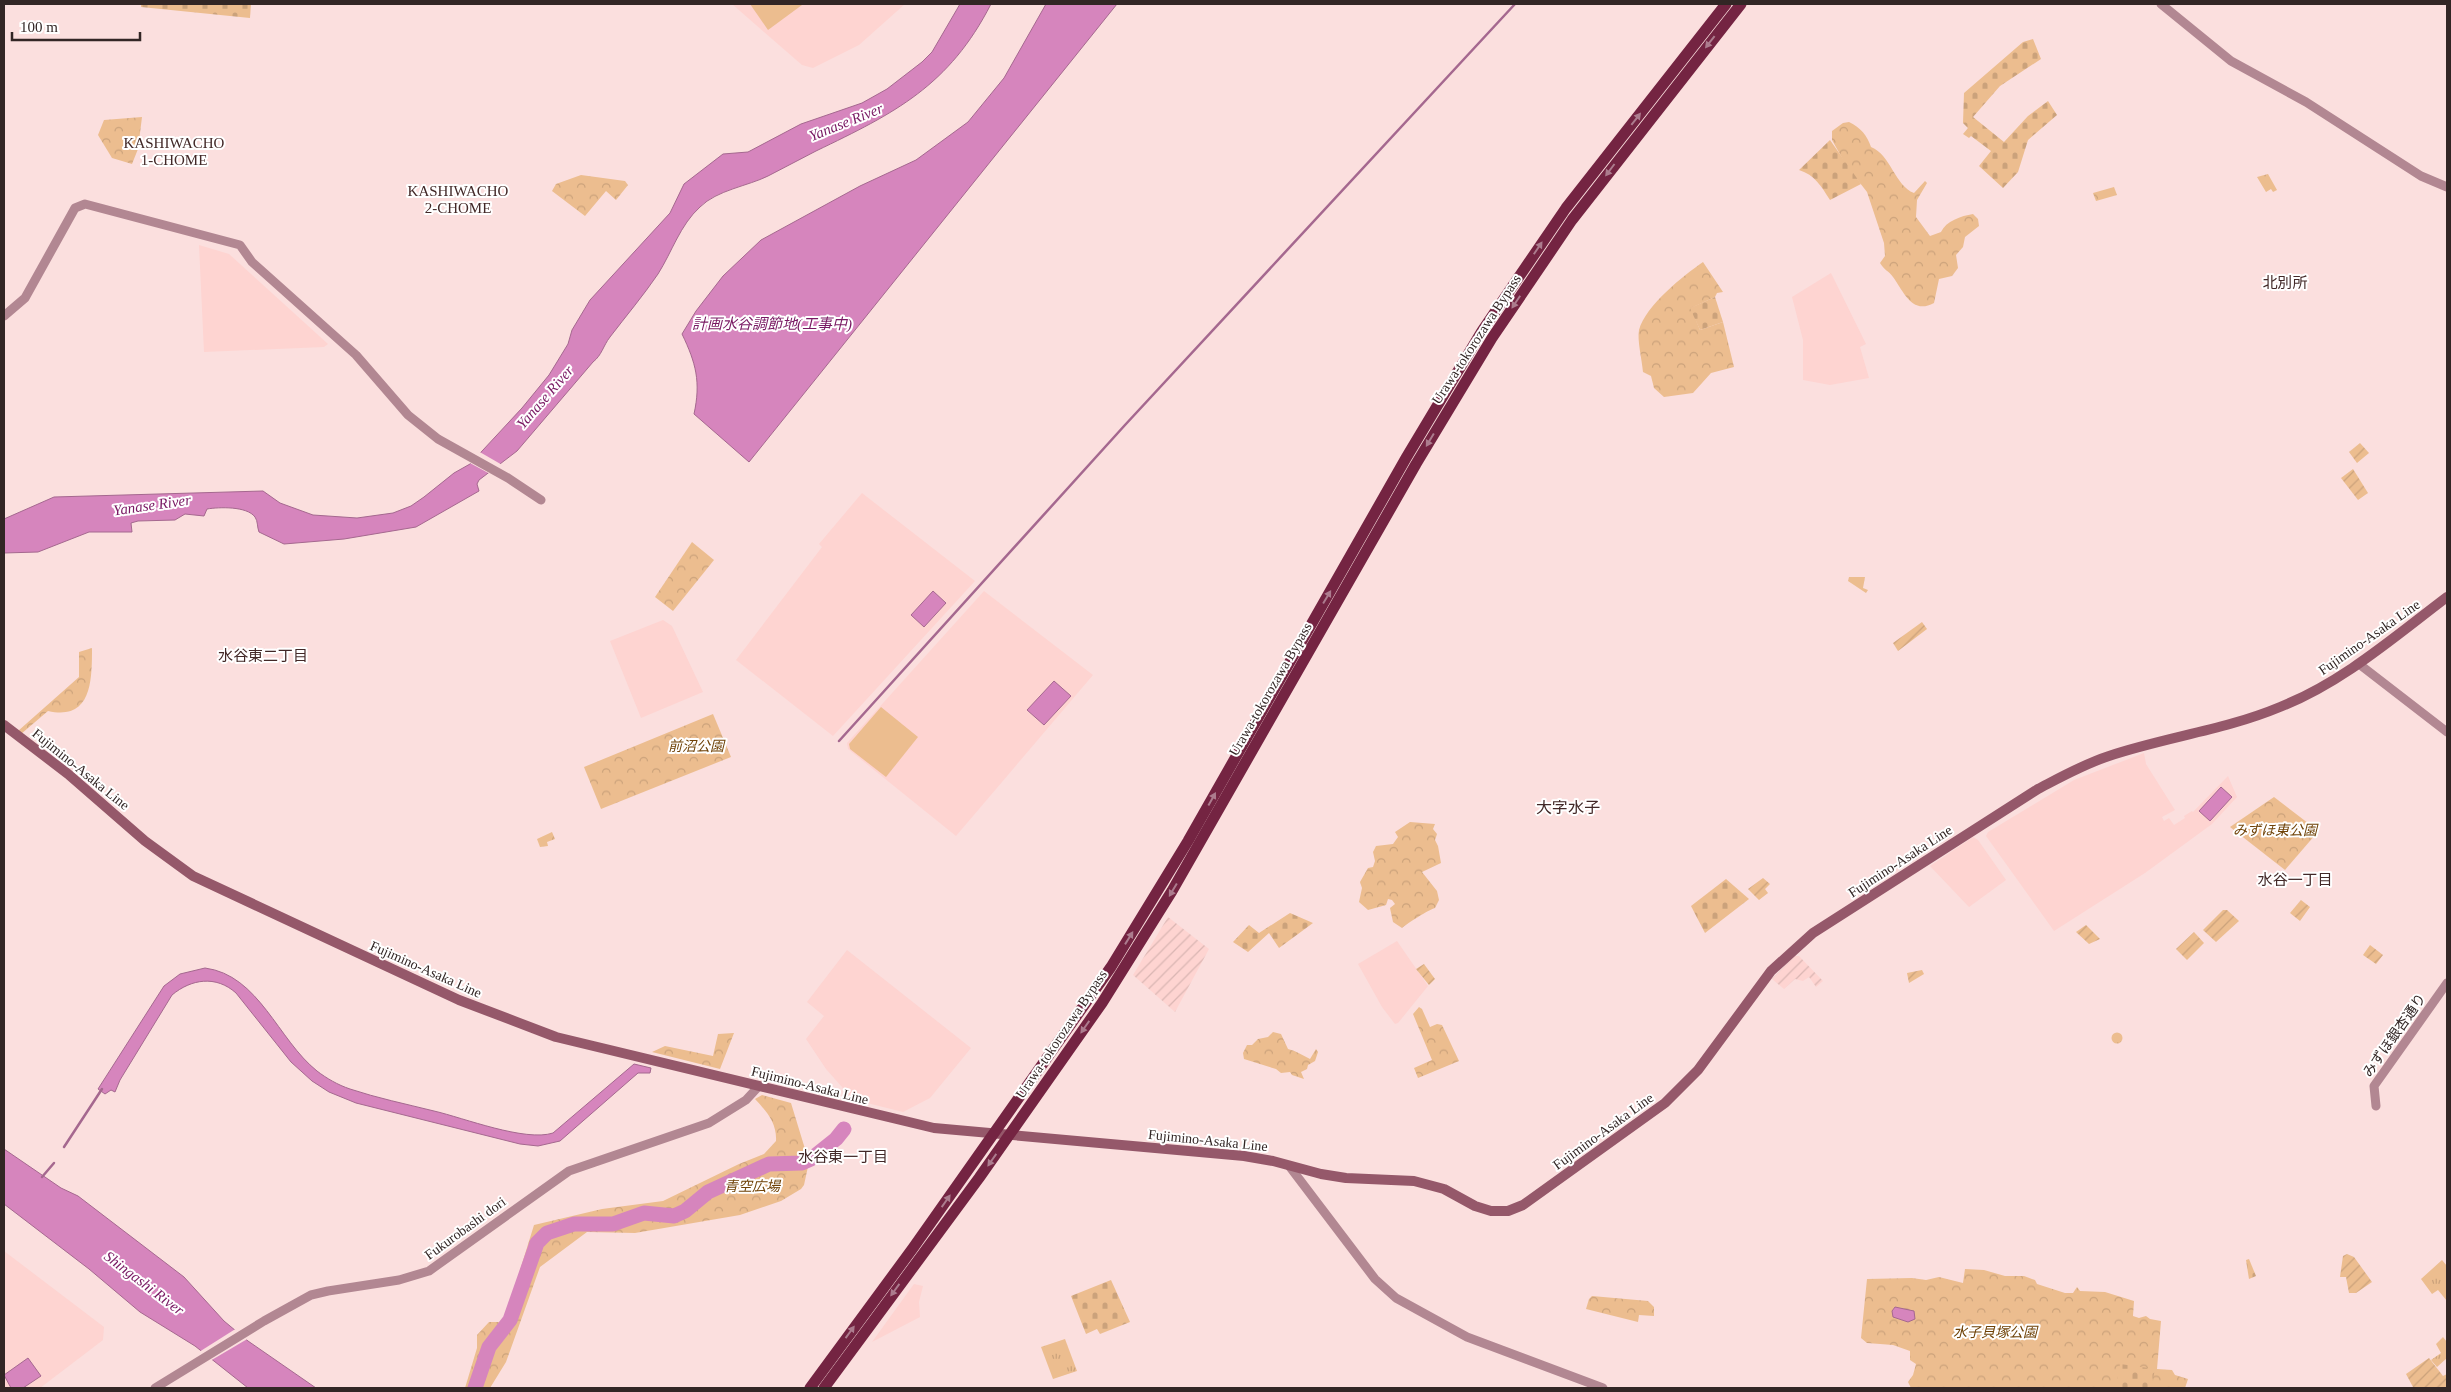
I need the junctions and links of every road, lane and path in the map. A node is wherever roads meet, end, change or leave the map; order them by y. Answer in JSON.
{"nodes":[{"id":1,"x":1726,"y":4,"type":"edge"},
{"id":2,"x":1741,"y":4,"type":"edge"},
{"id":3,"x":2161,"y":4,"type":"edge"},
{"id":4,"x":2447,"y":187,"type":"edge"},
{"id":5,"x":4,"y":316,"type":"edge"},
{"id":6,"x":540,"y":500,"type":"dead end"},
{"id":7,"x":2447,"y":597,"type":"edge"},
{"id":8,"x":2359,"y":664,"type":"junction"},
{"id":9,"x":4,"y":725,"type":"edge"},
{"id":10,"x":2447,"y":732,"type":"edge"},
{"id":11,"x":1116,"y":970,"type":"junction"},
{"id":12,"x":2447,"y":983,"type":"edge"},
{"id":13,"x":758,"y":1087,"type":"junction"},
{"id":14,"x":2376,"y":1106,"type":"dead end"},
{"id":15,"x":994,"y":1133,"type":"junction"},
{"id":16,"x":1010,"y":1134,"type":"junction"},
{"id":17,"x":1290,"y":1167,"type":"junction"},
{"id":18,"x":822,"y":1372,"type":"junction"},
{"id":19,"x":833,"y":1377,"type":"junction"},
{"id":20,"x":155,"y":1388,"type":"edge"},
{"id":21,"x":810,"y":1388,"type":"edge"},
{"id":22,"x":824,"y":1388,"type":"edge"},
{"id":23,"x":1603,"y":1388,"type":"edge"}],
"edges":[{"from":11,"to":1,"type":"highway","name":"Urawa-tokorozawa Bypass","one_way":true},
{"from":2,"to":11,"type":"highway","name":"Urawa-tokorozawa Bypass","one_way":true},
{"from":3,"to":4,"type":"street"},
{"from":5,"to":6,"type":"street"},
{"from":7,"to":8,"type":"main road","name":"Fujimino-Asaka Line"},
{"from":8,"to":10,"type":"street"},
{"from":8,"to":17,"type":"main road","name":"Fujimino-Asaka Line"},
{"from":9,"to":13,"type":"main road","name":"Fujimino-Asaka Line"},
{"from":11,"to":15,"type":"highway","name":"Urawa-tokorozawa Bypass"},
{"from":11,"to":16,"type":"highway","name":"Urawa-tokorozawa Bypass","one_way":true},
{"from":12,"to":14,"type":"street","name":"みずほ銀杏通り"},
{"from":13,"to":15,"type":"main road","name":"Fujimino-Asaka Line"},
{"from":13,"to":20,"type":"street","name":"Fukurobashi dori"},
{"from":15,"to":16,"type":"main road","name":"Fujimino-Asaka Line"},
{"from":18,"to":15,"type":"highway","name":"Urawa-tokorozawa Bypass","one_way":true},
{"from":16,"to":17,"type":"main road","name":"Fujimino-Asaka Line"},
{"from":16,"to":19,"type":"highway","name":"Urawa-tokorozawa Bypass","one_way":true},
{"from":17,"to":23,"type":"street"},
{"from":18,"to":19,"type":"street"},
{"from":18,"to":21,"type":"highway","name":"Urawa-tokorozawa Bypass"},
{"from":19,"to":22,"type":"highway","name":"Urawa-tokorozawa Bypass"}]}
